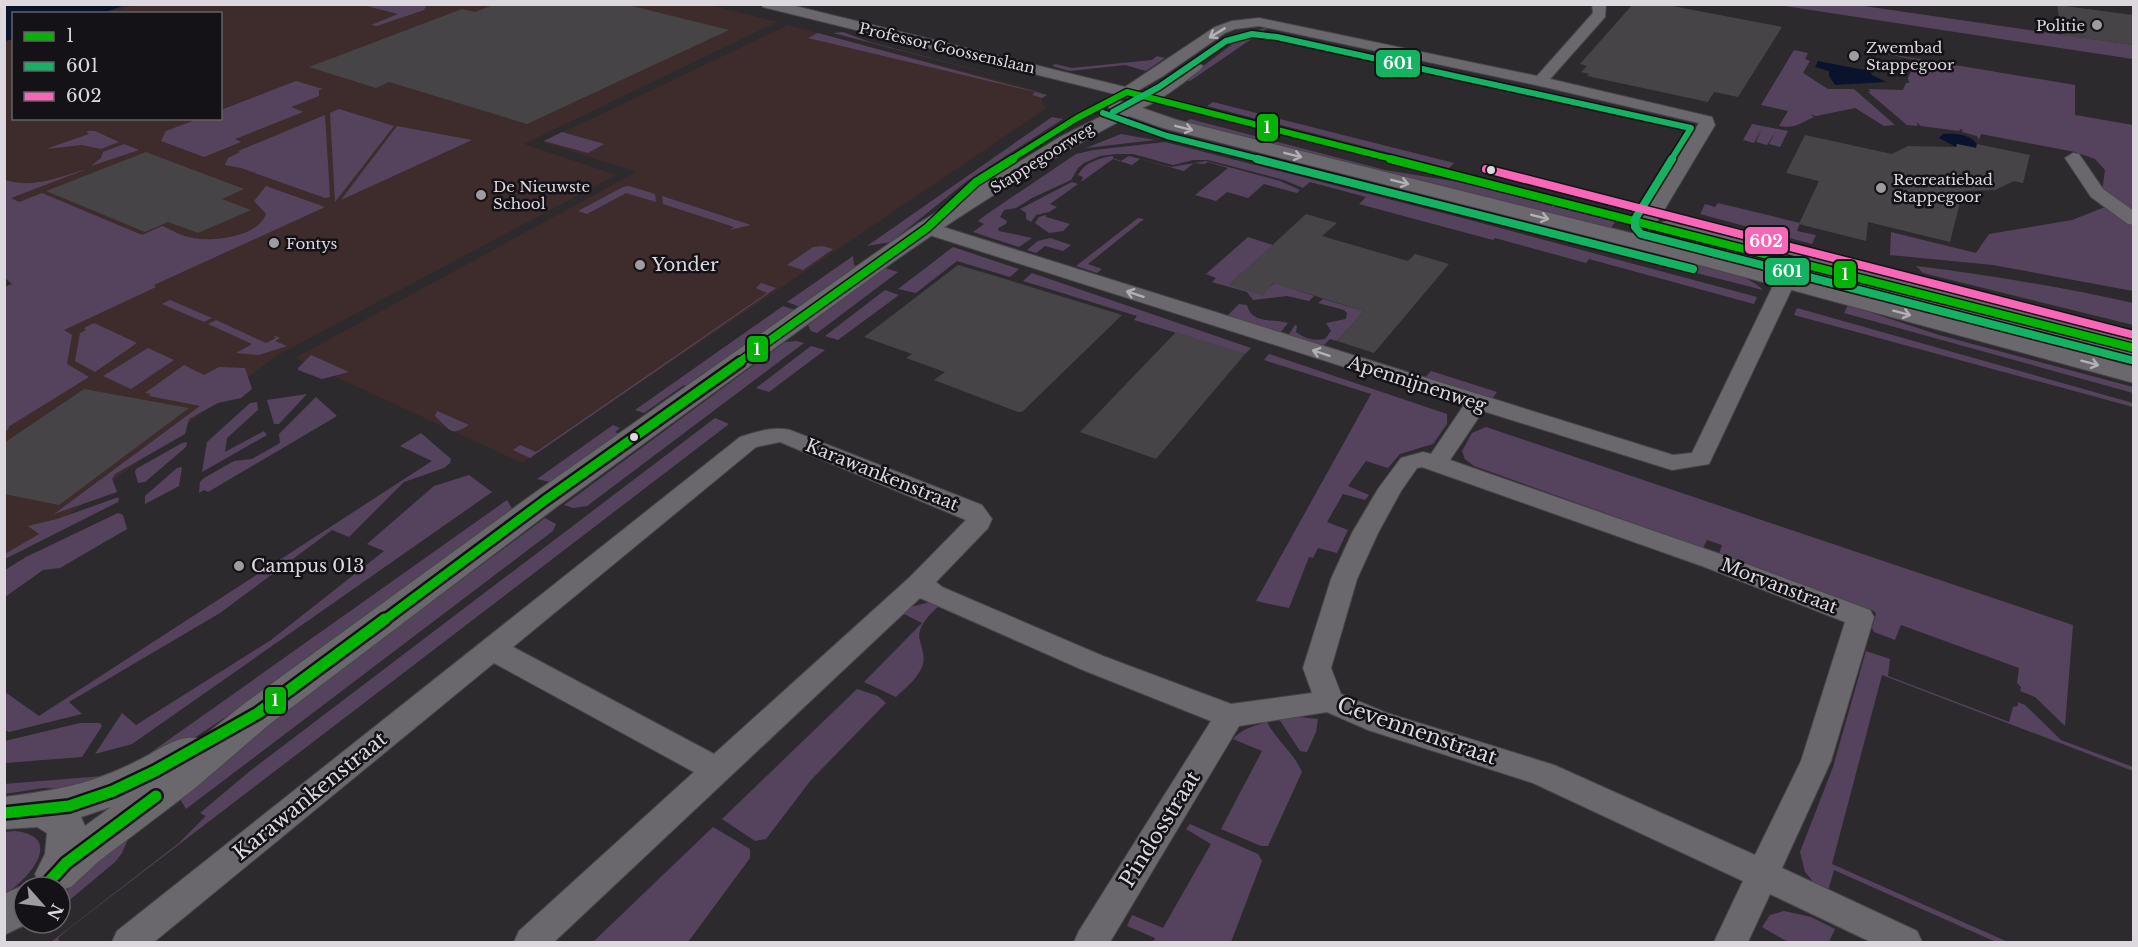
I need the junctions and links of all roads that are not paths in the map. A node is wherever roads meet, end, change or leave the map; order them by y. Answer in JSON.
{"nodes":[{"id":1,"x":752,"y":4,"type":"edge"},
{"id":2,"x":768,"y":4,"type":"edge"},
{"id":3,"x":1599,"y":4,"type":"edge"},
{"id":4,"x":1276,"y":24,"type":"junction"},
{"id":5,"x":1540,"y":81,"type":"junction"},
{"id":6,"x":1150,"y":98,"type":"junction"},
{"id":7,"x":1121,"y":101,"type":"junction"},
{"id":8,"x":2073,"y":158,"type":"dead end"},
{"id":9,"x":2133,"y":220,"type":"edge"},
{"id":10,"x":927,"y":228,"type":"junction"},
{"id":11,"x":1641,"y":232,"type":"junction"},
{"id":12,"x":1790,"y":271,"type":"junction"},
{"id":13,"x":2133,"y":348,"type":"edge"},
{"id":14,"x":2133,"y":375,"type":"edge"},
{"id":15,"x":1477,"y":403,"type":"junction"},
{"id":16,"x":1437,"y":462,"type":"junction"},
{"id":17,"x":919,"y":583,"type":"junction"},
{"id":18,"x":492,"y":649,"type":"junction"},
{"id":19,"x":1329,"y":701,"type":"junction"},
{"id":20,"x":258,"y":712,"type":"junction"},
{"id":21,"x":1230,"y":716,"type":"junction"},
{"id":22,"x":716,"y":770,"type":"junction"},
{"id":23,"x":19,"y":812,"type":"edge"},
{"id":24,"x":53,"y":875,"type":"edge"},
{"id":25,"x":56,"y":875,"type":"edge"},
{"id":26,"x":1762,"y":875,"type":"junction"},
{"id":27,"x":129,"y":942,"type":"edge"},
{"id":28,"x":531,"y":942,"type":"edge"},
{"id":29,"x":1091,"y":942,"type":"edge"},
{"id":30,"x":1731,"y":942,"type":"edge"},
{"id":31,"x":1905,"y":942,"type":"edge"}],
"edges":[{"from":1,"to":7,"type":"street","name":"Professor Goossenslaan"},
{"from":2,"to":7,"type":"street","name":"Professor Goossenslaan"},
{"from":3,"to":5,"type":"street"},
{"from":4,"to":5,"type":"street"},
{"from":4,"to":6,"type":"street"},
{"from":4,"to":7,"type":"street","name":"Stappegoorweg","one_way":true},
{"from":5,"to":11,"type":"street"},
{"from":6,"to":7,"type":"street"},
{"from":6,"to":11,"type":"street"},
{"from":7,"to":10,"type":"street","name":"Stappegoorweg"},
{"from":7,"to":11,"type":"street","one_way":true},
{"from":8,"to":9,"type":"street"},
{"from":15,"to":10,"type":"street","name":"Apennijnenweg","one_way":true},
{"from":10,"to":20,"type":"street","name":"Stappegoorweg"},
{"from":11,"to":12,"type":"street"},
{"from":12,"to":13,"type":"street"},
{"from":12,"to":14,"type":"street","one_way":true},
{"from":12,"to":15,"type":"street","name":"Apennijnenweg"},
{"from":15,"to":16,"type":"street"},
{"from":16,"to":19,"type":"street","name":"Morvanstraat"},
{"from":16,"to":26,"type":"street","name":"Morvanstraat"},
{"from":17,"to":18,"type":"street","name":"Karawankenstraat"},
{"from":17,"to":21,"type":"street","name":"Cevennenstraat"},
{"from":17,"to":22,"type":"street","name":"Karawankenstraat"},
{"from":18,"to":22,"type":"street"},
{"from":18,"to":27,"type":"street","name":"Karawankenstraat"},
{"from":19,"to":21,"type":"street","name":"Cevennenstraat"},
{"from":19,"to":26,"type":"street","name":"Cevennenstraat"},
{"from":20,"to":23,"type":"street","name":"Stappegoorweg"},
{"from":20,"to":25,"type":"street","name":"Stappegoorweg"},
{"from":21,"to":29,"type":"street","name":"Pindosstraat"},
{"from":22,"to":28,"type":"street","name":"Karawankenstraat"},
{"from":23,"to":24,"type":"street"},
{"from":26,"to":30,"type":"street"},
{"from":26,"to":31,"type":"street","name":"Cevennenstraat"}]}
